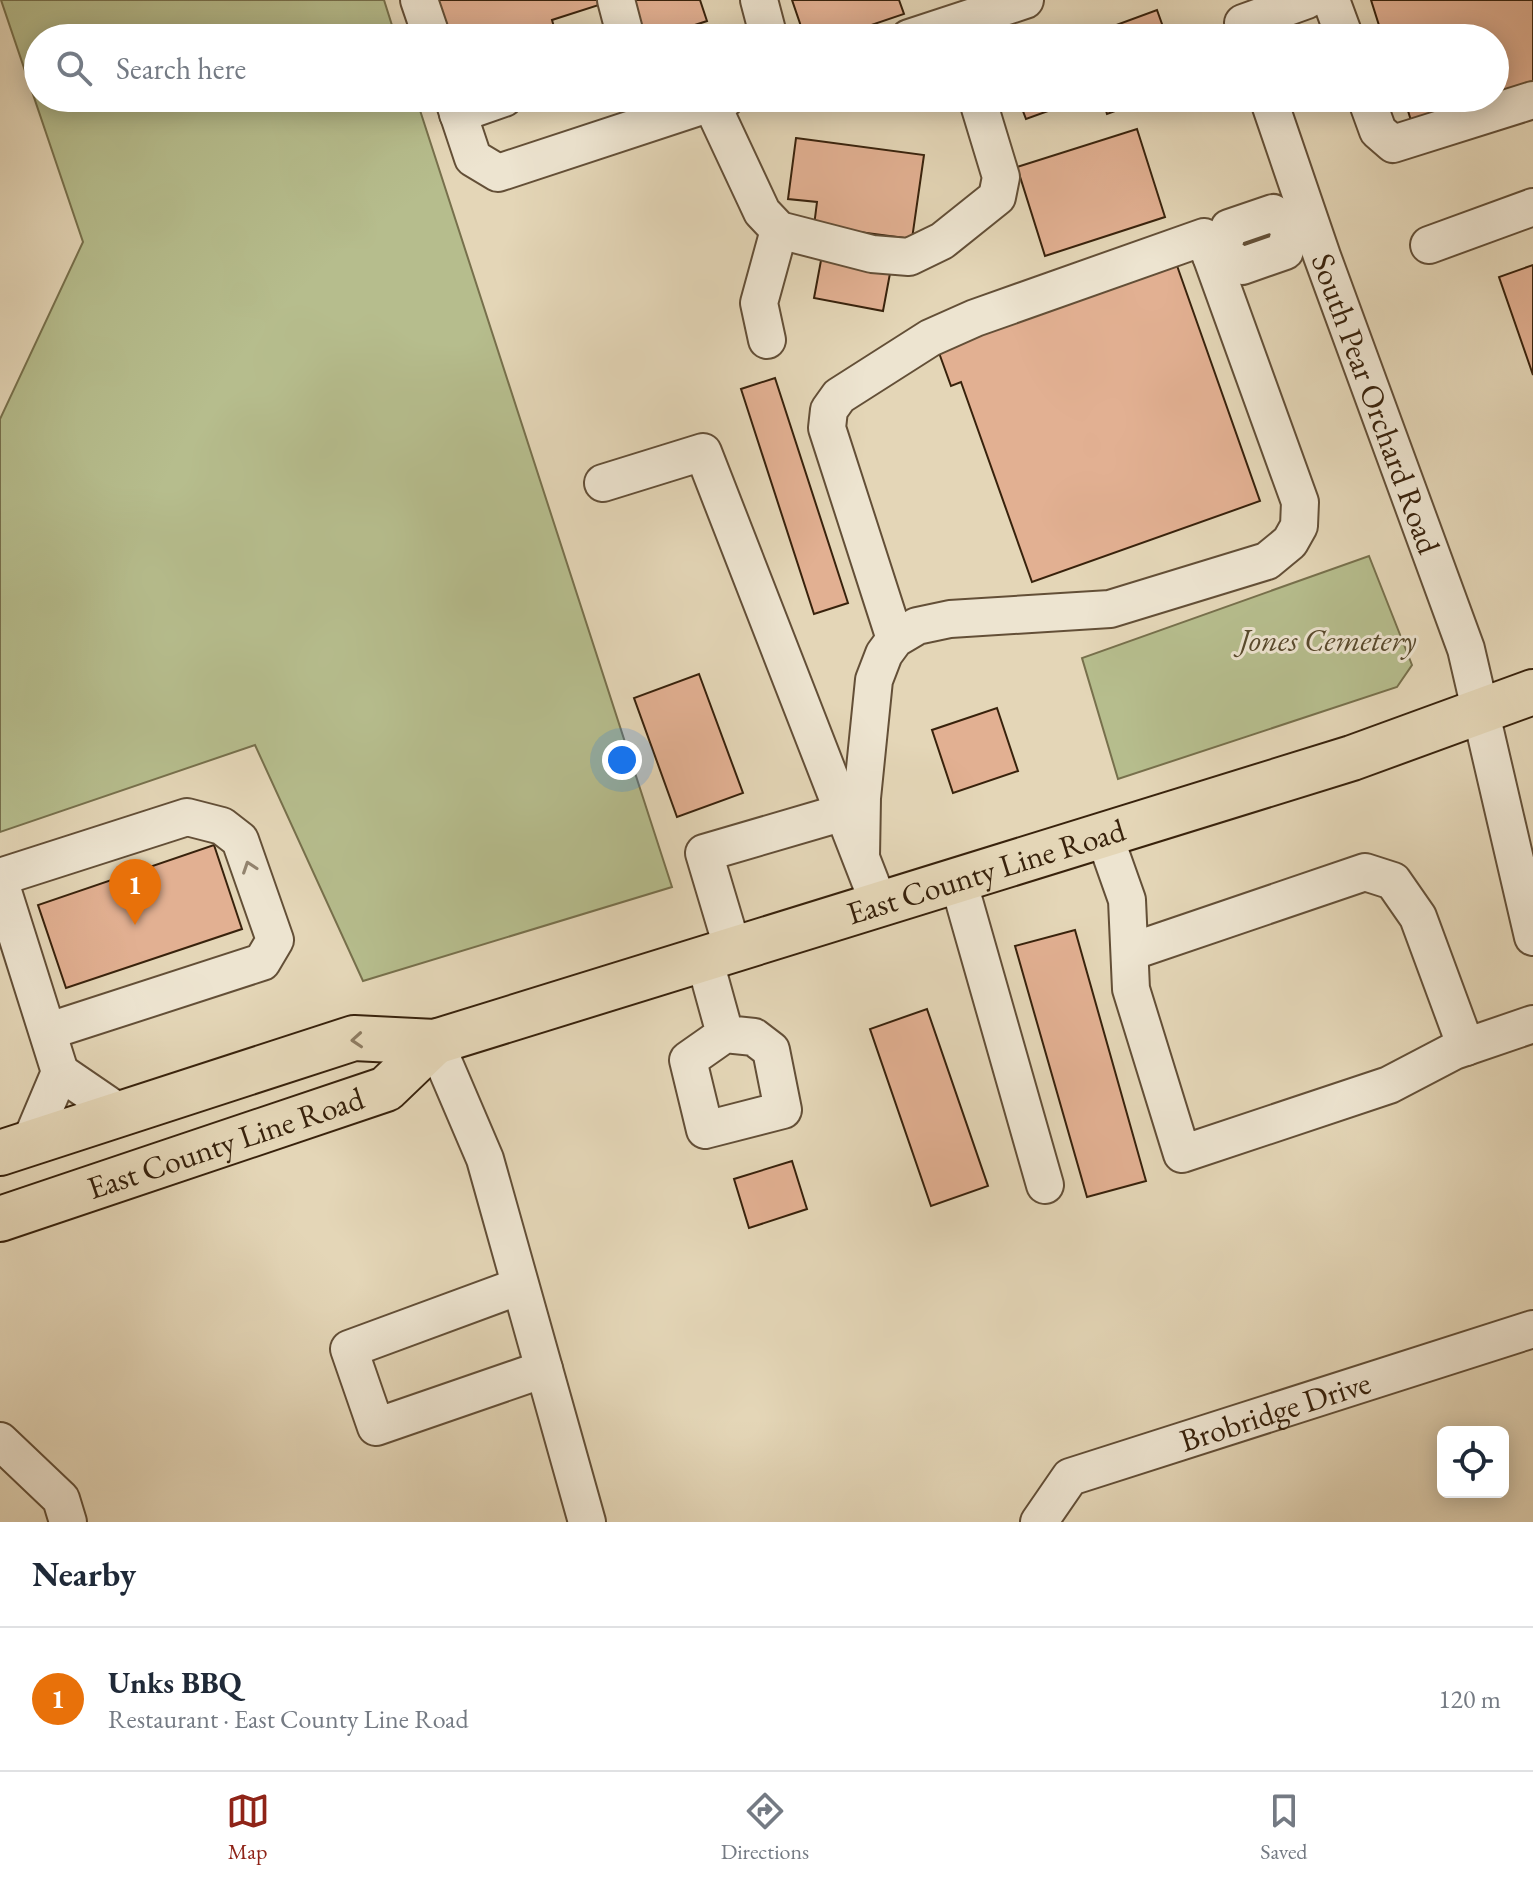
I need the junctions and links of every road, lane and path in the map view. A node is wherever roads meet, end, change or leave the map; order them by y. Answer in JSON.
{"nodes":[{"id":1,"x":419,"y":0,"type":"edge"},
{"id":2,"x":616,"y":0,"type":"edge"},
{"id":3,"x":759,"y":0,"type":"edge"},
{"id":4,"x":1025,"y":0,"type":"edge"},
{"id":5,"x":1307,"y":0,"type":"edge"},
{"id":6,"x":1331,"y":0,"type":"edge"},
{"id":7,"x":964,"y":19,"type":"edge"},
{"id":8,"x":1242,"y":20,"type":"edge"},
{"id":9,"x":427,"y":24,"type":"edge"},
{"id":10,"x":622,"y":24,"type":"edge"},
{"id":11,"x":765,"y":24,"type":"edge"},
{"id":12,"x":1340,"y":24,"type":"edge"},
{"id":13,"x":1533,"y":100,"type":"edge"},
{"id":14,"x":1509,"y":108,"type":"edge"},
{"id":15,"x":457,"y":112,"type":"edge"},
{"id":16,"x":639,"y":112,"type":"edge"},
{"id":17,"x":724,"y":112,"type":"edge"},
{"id":18,"x":981,"y":112,"type":"edge"},
{"id":19,"x":1272,"y":112,"type":"edge"},
{"id":20,"x":1371,"y":112,"type":"edge"},
{"id":21,"x":1495,"y":112,"type":"edge"},
{"id":22,"x":1533,"y":207,"type":"edge"},
{"id":23,"x":1300,"y":224,"type":"junction"},
{"id":24,"x":779,"y":230,"type":"junction"},
{"id":25,"x":1429,"y":245,"type":"dead end"},
{"id":26,"x":1216,"y":254,"type":"junction"},
{"id":27,"x":767,"y":340,"type":"dead end"},
{"id":28,"x":603,"y":483,"type":"dead end"},
{"id":29,"x":895,"y":639,"type":"junction"},
{"id":30,"x":1533,"y":692,"type":"edge"},
{"id":31,"x":1480,"y":711,"type":"junction"},
{"id":32,"x":844,"y":812,"type":"junction"},
{"id":33,"x":1104,"y":835,"type":"junction"},
{"id":34,"x":861,"y":856,"type":"junction"},
{"id":35,"x":0,"y":879,"type":"edge"},
{"id":36,"x":958,"y":880,"type":"junction"},
{"id":37,"x":879,"y":904,"type":"junction"},
{"id":38,"x":1533,"y":937,"type":"edge"},
{"id":39,"x":1130,"y":952,"type":"junction"},
{"id":40,"x":718,"y":954,"type":"junction"},
{"id":41,"x":13,"y":967,"type":"edge"},
{"id":42,"x":1533,"y":1024,"type":"edge"},
{"id":43,"x":49,"y":1031,"type":"junction"},
{"id":44,"x":725,"y":1034,"type":"dead end"},
{"id":45,"x":435,"y":1042,"type":"junction"},
{"id":46,"x":1466,"y":1047,"type":"junction"},
{"id":47,"x":60,"y":1072,"type":"junction"},
{"id":48,"x":120,"y":1113,"type":"junction"},
{"id":49,"x":15,"y":1148,"type":"edge"},
{"id":50,"x":1045,"y":1185,"type":"dead end"},
{"id":51,"x":0,"y":1219,"type":"edge"},
{"id":52,"x":520,"y":1286,"type":"junction"},
{"id":53,"x":1533,"y":1329,"type":"edge"},
{"id":54,"x":544,"y":1369,"type":"junction"},
{"id":55,"x":0,"y":1441,"type":"edge"},
{"id":56,"x":68,"y":1522,"type":"edge"},
{"id":57,"x":587,"y":1522,"type":"edge"},
{"id":58,"x":1039,"y":1522,"type":"edge"}],
"edges":[{"from":1,"to":9,"type":"street"},
{"from":2,"to":10,"type":"street"},
{"from":3,"to":11,"type":"street"},
{"from":4,"to":7,"type":"street"},
{"from":5,"to":8,"type":"street"},
{"from":6,"to":12,"type":"street"},
{"from":13,"to":14,"type":"street"},
{"from":15,"to":16,"type":"street"},
{"from":17,"to":24,"type":"street"},
{"from":18,"to":24,"type":"street"},
{"from":19,"to":23,"type":"street","name":"South Pear Orchard Road"},
{"from":20,"to":21,"type":"street"},
{"from":22,"to":25,"type":"street"},
{"from":23,"to":26,"type":"street"},
{"from":23,"to":31,"type":"street","name":"South Pear Orchard Road"},
{"from":24,"to":27,"type":"street"},
{"from":26,"to":29,"type":"street"},
{"from":26,"to":29,"type":"street"},
{"from":28,"to":32,"type":"street"},
{"from":29,"to":34,"type":"street"},
{"from":30,"to":31,"type":"main road","name":"East County Line Road"},
{"from":31,"to":33,"type":"main road","name":"East County Line Road"},
{"from":31,"to":38,"type":"street","name":"South Pear Orchard Road"},
{"from":32,"to":34,"type":"street"},
{"from":32,"to":40,"type":"street"},
{"from":33,"to":36,"type":"main road","name":"East County Line Road"},
{"from":33,"to":39,"type":"street"},
{"from":34,"to":37,"type":"street"},
{"from":35,"to":41,"type":"street"},
{"from":43,"to":35,"type":"street","one_way":true},
{"from":36,"to":37,"type":"main road","name":"East County Line Road"},
{"from":36,"to":50,"type":"street"},
{"from":37,"to":40,"type":"main road","name":"East County Line Road"},
{"from":39,"to":46,"type":"street"},
{"from":39,"to":46,"type":"street"},
{"from":40,"to":44,"type":"street"},
{"from":40,"to":45,"type":"main road","name":"East County Line Road"},
{"from":41,"to":43,"type":"street"},
{"from":42,"to":46,"type":"street"},
{"from":43,"to":47,"type":"street"},
{"from":45,"to":48,"type":"main road","name":"East County Line Road","one_way":true},
{"from":45,"to":51,"type":"main road","name":"East County Line Road"},
{"from":45,"to":52,"type":"street"},
{"from":47,"to":48,"type":"street"},
{"from":47,"to":49,"type":"street"},
{"from":48,"to":49,"type":"main road","name":"East County Line Road"},
{"from":52,"to":54,"type":"street"},
{"from":52,"to":54,"type":"street"},
{"from":53,"to":58,"type":"street","name":"Brobridge Drive"},
{"from":54,"to":57,"type":"street"},
{"from":55,"to":56,"type":"street"}]}
